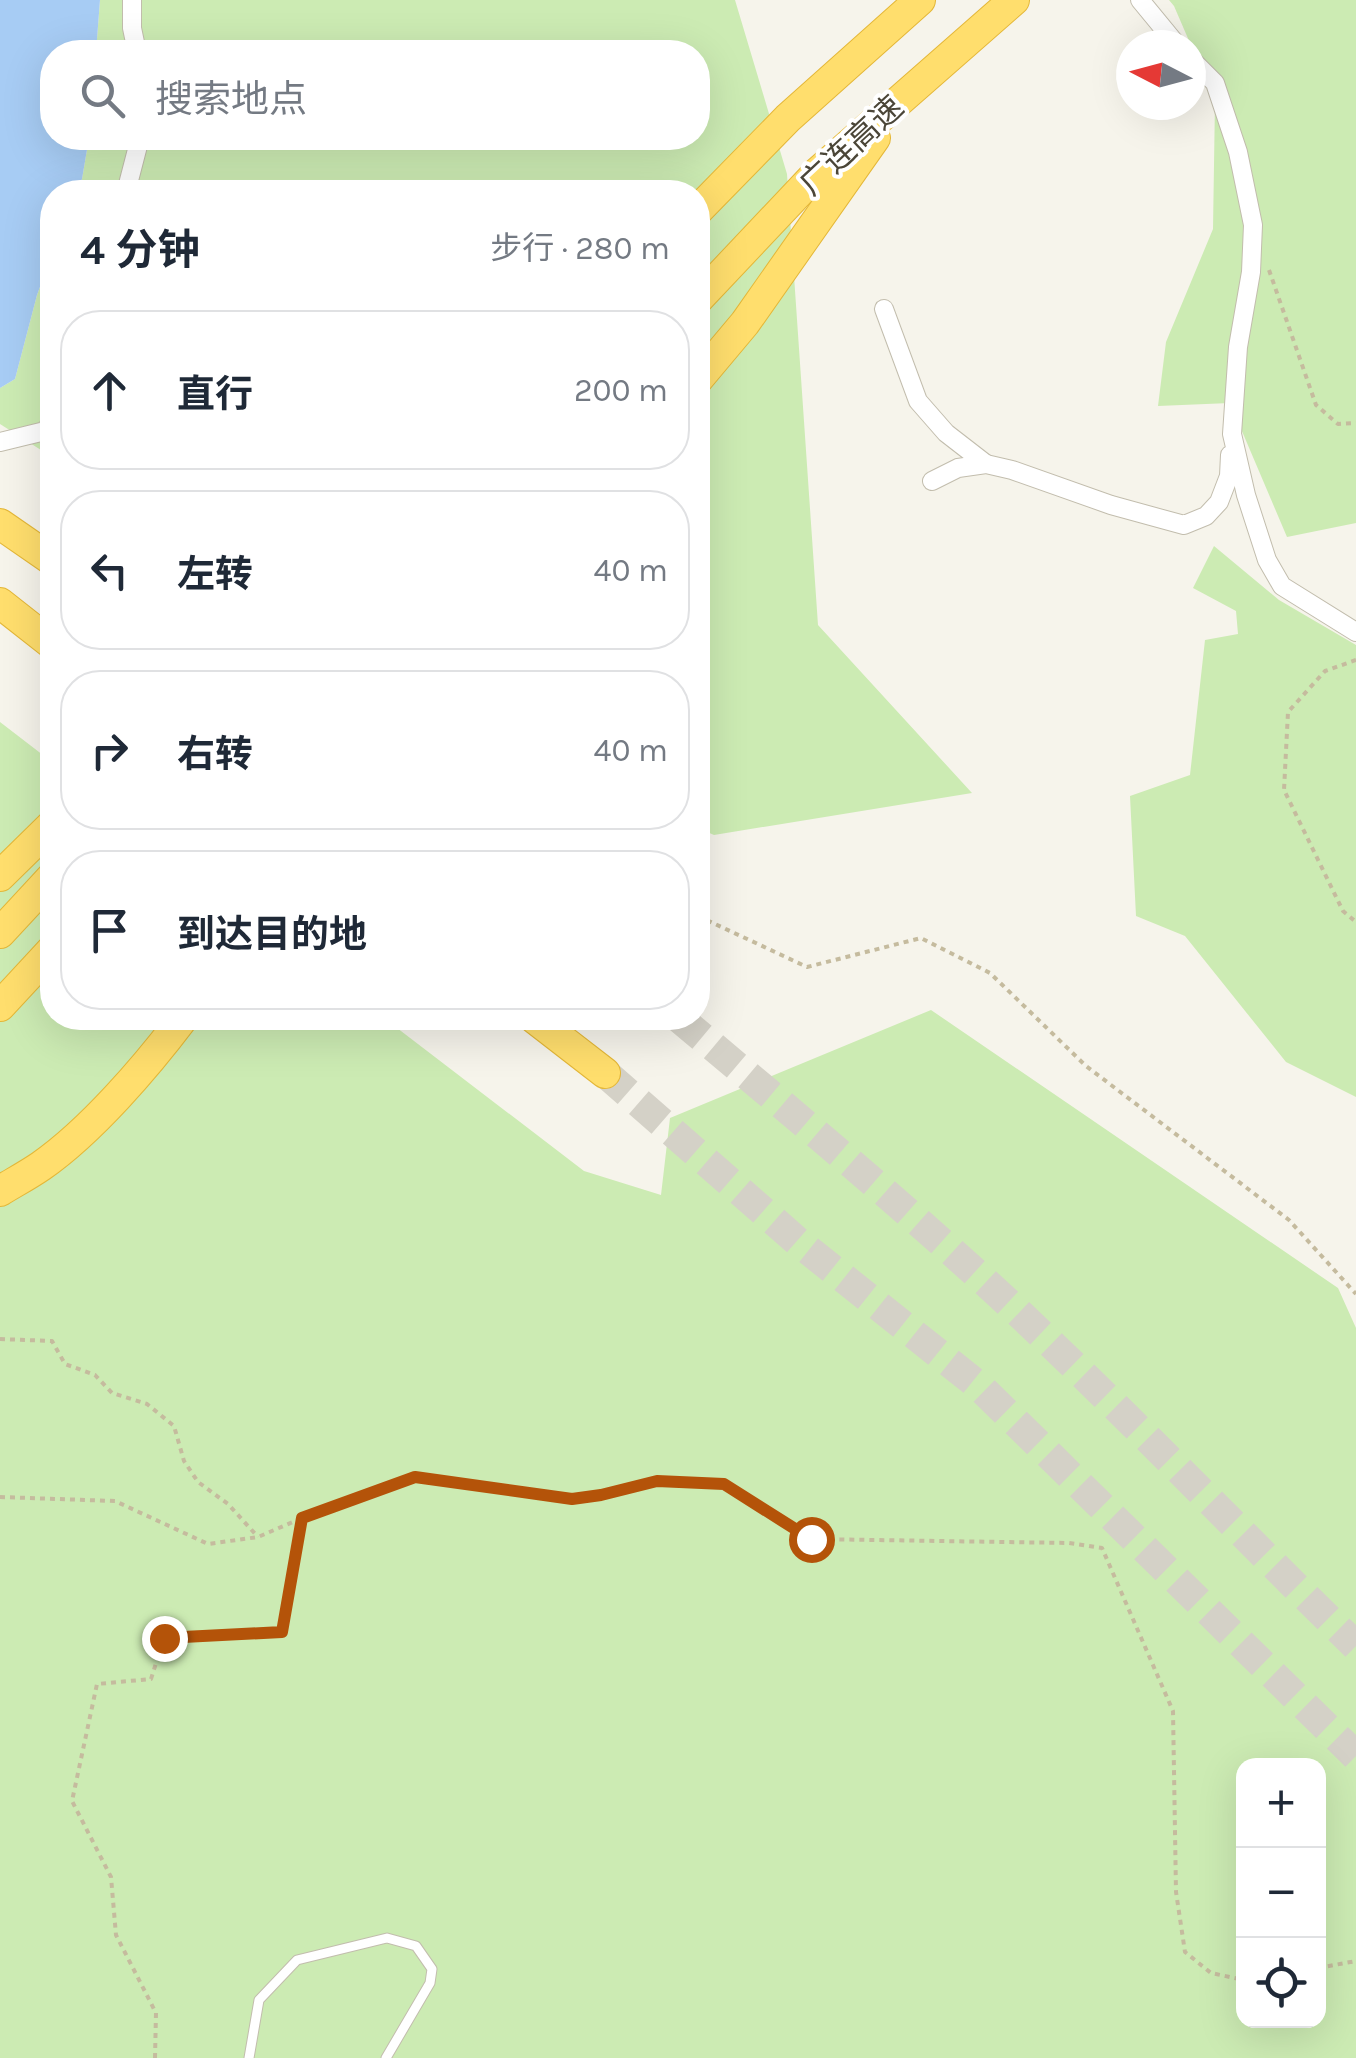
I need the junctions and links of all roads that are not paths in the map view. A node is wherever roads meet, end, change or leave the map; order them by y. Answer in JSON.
{"nodes":[{"id":1,"x":132,"y":0,"type":"edge"},
{"id":2,"x":920,"y":0,"type":"edge"},
{"id":3,"x":1014,"y":0,"type":"edge"},
{"id":4,"x":1140,"y":0,"type":"edge"},
{"id":5,"x":1165,"y":30,"type":"edge"},
{"id":6,"x":134,"y":40,"type":"edge"},
{"id":7,"x":1206,"y":75,"type":"edge"},
{"id":8,"x":905,"y":94,"type":"junction"},
{"id":9,"x":137,"y":150,"type":"edge"},
{"id":10,"x":129,"y":180,"type":"edge"},
{"id":11,"x":710,"y":198,"type":"edge"},
{"id":12,"x":710,"y":286,"type":"edge"},
{"id":13,"x":884,"y":310,"type":"dead end"},
{"id":14,"x":710,"y":364,"type":"edge"},
{"id":15,"x":40,"y":429,"type":"edge"},
{"id":16,"x":1232,"y":434,"type":"junction"},
{"id":17,"x":0,"y":442,"type":"edge"},
{"id":18,"x":986,"y":464,"type":"junction"},
{"id":19,"x":932,"y":481,"type":"dead end"},
{"id":20,"x":0,"y":524,"type":"edge"},
{"id":21,"x":40,"y":552,"type":"edge"},
{"id":22,"x":0,"y":603,"type":"edge"},
{"id":23,"x":1356,"y":632,"type":"edge"},
{"id":24,"x":40,"y":635,"type":"edge"},
{"id":25,"x":40,"y":838,"type":"edge"},
{"id":26,"x":0,"y":876,"type":"edge"},
{"id":27,"x":40,"y":890,"type":"edge"},
{"id":28,"x":0,"y":933,"type":"edge"},
{"id":29,"x":40,"y":963,"type":"edge"},
{"id":30,"x":0,"y":1006,"type":"edge"},
{"id":31,"x":174,"y":1030,"type":"edge"},
{"id":32,"x":550,"y":1030,"type":"edge"},
{"id":33,"x":606,"y":1073,"type":"tunnel mouth"},
{"id":34,"x":0,"y":1191,"type":"edge"},
{"id":35,"x":249,"y":2058,"type":"edge"},
{"id":36,"x":386,"y":2058,"type":"edge"}],
"edges":[{"from":1,"to":6,"type":"street"},
{"from":2,"to":11,"type":"highway","name":"广连高速"},
{"from":3,"to":8,"type":"highway","name":"广连高速"},
{"from":4,"to":5,"type":"street"},
{"from":7,"to":16,"type":"street"},
{"from":8,"to":12,"type":"highway","name":"广连高速"},
{"from":8,"to":14,"type":"highway"},
{"from":9,"to":10,"type":"street"},
{"from":13,"to":18,"type":"street"},
{"from":15,"to":17,"type":"street"},
{"from":16,"to":18,"type":"street"},
{"from":16,"to":23,"type":"street"},
{"from":18,"to":19,"type":"street"},
{"from":20,"to":21,"type":"highway"},
{"from":22,"to":24,"type":"highway"},
{"from":25,"to":26,"type":"highway"},
{"from":27,"to":28,"type":"highway"},
{"from":29,"to":30,"type":"highway"},
{"from":31,"to":34,"type":"highway"},
{"from":32,"to":33,"type":"highway"},
{"from":35,"to":36,"type":"lane"}]}
